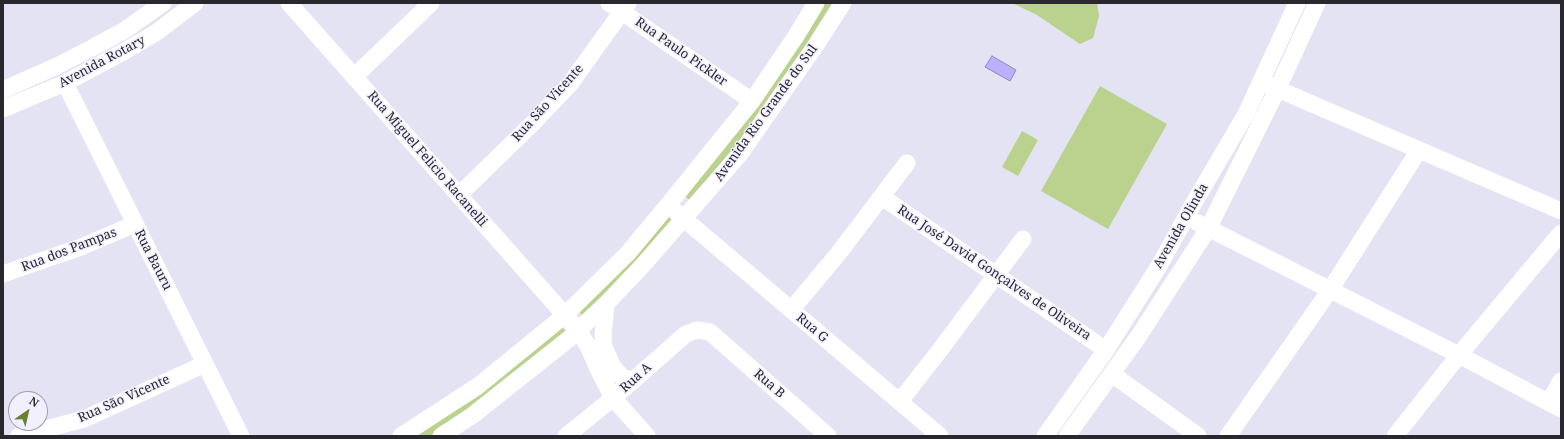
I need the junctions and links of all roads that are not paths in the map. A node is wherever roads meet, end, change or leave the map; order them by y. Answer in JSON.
{"nodes":[{"id":1,"x":163,"y":3,"type":"edge"},
{"id":2,"x":195,"y":3,"type":"edge"},
{"id":3,"x":289,"y":3,"type":"edge"},
{"id":4,"x":431,"y":3,"type":"edge"},
{"id":5,"x":816,"y":3,"type":"edge"},
{"id":6,"x":843,"y":3,"type":"edge"},
{"id":7,"x":1297,"y":3,"type":"edge"},
{"id":8,"x":1317,"y":3,"type":"edge"},
{"id":9,"x":620,"y":6,"type":"edge"},
{"id":10,"x":142,"y":9,"type":"edge"},
{"id":11,"x":157,"y":32,"type":"junction"},
{"id":12,"x":354,"y":77,"type":"junction"},
{"id":13,"x":1261,"y":82,"type":"junction"},
{"id":14,"x":65,"y":83,"type":"junction"},
{"id":15,"x":1278,"y":88,"type":"junction"},
{"id":16,"x":3,"y":90,"type":"edge"},
{"id":17,"x":752,"y":101,"type":"junction"},
{"id":18,"x":3,"y":109,"type":"edge"},
{"id":19,"x":1419,"y":150,"type":"junction"},
{"id":20,"x":907,"y":163,"type":"dead end"},
{"id":21,"x":459,"y":195,"type":"junction"},
{"id":22,"x":882,"y":197,"type":"junction"},
{"id":23,"x":668,"y":205,"type":"junction"},
{"id":24,"x":1561,"y":211,"type":"edge"},
{"id":25,"x":1186,"y":216,"type":"junction"},
{"id":26,"x":684,"y":219,"type":"junction"},
{"id":27,"x":135,"y":224,"type":"junction"},
{"id":28,"x":1208,"y":229,"type":"junction"},
{"id":29,"x":1561,"y":233,"type":"edge"},
{"id":30,"x":1023,"y":239,"type":"dead end"},
{"id":31,"x":3,"y":274,"type":"edge"},
{"id":32,"x":996,"y":276,"type":"junction"},
{"id":33,"x":1330,"y":290,"type":"junction"},
{"id":34,"x":1141,"y":292,"type":"junction"},
{"id":35,"x":1159,"y":302,"type":"junction"},
{"id":36,"x":606,"y":304,"type":"junction"},
{"id":37,"x":791,"y":310,"type":"junction"},
{"id":38,"x":565,"y":315,"type":"junction"},
{"id":39,"x":578,"y":330,"type":"junction"},
{"id":40,"x":710,"y":332,"type":"joint"},
{"id":41,"x":603,"y":336,"type":"junction"},
{"id":42,"x":588,"y":346,"type":"junction"},
{"id":43,"x":1106,"y":350,"type":"junction"},
{"id":44,"x":1459,"y":355,"type":"junction"},
{"id":45,"x":205,"y":364,"type":"junction"},
{"id":46,"x":1112,"y":374,"type":"junction"},
{"id":47,"x":633,"y":381,"type":"junction"},
{"id":48,"x":1561,"y":381,"type":"edge"},
{"id":49,"x":614,"y":398,"type":"junction"},
{"id":50,"x":900,"y":401,"type":"junction"},
{"id":51,"x":1555,"y":406,"type":"edge"},
{"id":52,"x":19,"y":436,"type":"edge"},
{"id":53,"x":241,"y":436,"type":"edge"},
{"id":54,"x":401,"y":436,"type":"edge"},
{"id":55,"x":441,"y":436,"type":"edge"},
{"id":56,"x":566,"y":436,"type":"edge"},
{"id":57,"x":648,"y":436,"type":"edge"},
{"id":58,"x":828,"y":436,"type":"edge"},
{"id":59,"x":940,"y":436,"type":"edge"},
{"id":60,"x":1045,"y":436,"type":"edge"},
{"id":61,"x":1067,"y":436,"type":"edge"},
{"id":62,"x":1198,"y":436,"type":"edge"},
{"id":63,"x":1228,"y":436,"type":"edge"},
{"id":64,"x":1395,"y":436,"type":"edge"}],
"edges":[{"from":1,"to":10,"type":"street","name":"Avenida Rotary"},
{"from":2,"to":11,"type":"street","name":"Avenida Rotary"},
{"from":3,"to":12,"type":"street","name":"Rua Miguel Felicio Racanelli"},
{"from":4,"to":12,"type":"street"},
{"from":5,"to":17,"type":"street","name":"Avenida Rio Grande do Sul"},
{"from":6,"to":26,"type":"street","name":"Avenida Rio Grande do Sul"},
{"from":7,"to":13,"type":"street","name":"Avenida Olinda"},
{"from":8,"to":15,"type":"street","name":"Avenida Olinda"},
{"from":9,"to":17,"type":"street","name":"Rua Paulo Pickler"},
{"from":9,"to":21,"type":"street","name":"Rua São Vicente"},
{"from":10,"to":11,"type":"street"},
{"from":10,"to":16,"type":"street","name":"Avenida Rotary"},
{"from":11,"to":14,"type":"street","name":"Avenida Rotary"},
{"from":12,"to":21,"type":"street","name":"Rua Miguel Felicio Racanelli"},
{"from":13,"to":15,"type":"street"},
{"from":13,"to":25,"type":"street","name":"Avenida Olinda"},
{"from":14,"to":18,"type":"street","name":"Avenida Rotary"},
{"from":14,"to":27,"type":"street","name":"Rua Bauru"},
{"from":15,"to":19,"type":"street"},
{"from":15,"to":28,"type":"street","name":"Avenida Olinda"},
{"from":17,"to":23,"type":"street","name":"Avenida Rio Grande do Sul"},
{"from":19,"to":24,"type":"street"},
{"from":19,"to":33,"type":"street"},
{"from":20,"to":22,"type":"street"},
{"from":21,"to":38,"type":"street","name":"Rua Miguel Felicio Racanelli"},
{"from":22,"to":32,"type":"street","name":"Rua José David Gonçalves de Oliveira"},
{"from":22,"to":37,"type":"street"},
{"from":23,"to":26,"type":"street"},
{"from":23,"to":38,"type":"street","name":"Avenida Rio Grande do Sul"},
{"from":25,"to":28,"type":"street"},
{"from":25,"to":34,"type":"street","name":"Avenida Olinda"},
{"from":26,"to":36,"type":"street","name":"Avenida Rio Grande do Sul"},
{"from":26,"to":37,"type":"street","name":"Rua G"},
{"from":27,"to":31,"type":"street","name":"Rua dos Pampas"},
{"from":27,"to":45,"type":"street","name":"Rua Bauru"},
{"from":28,"to":33,"type":"street"},
{"from":28,"to":35,"type":"street","name":"Avenida Olinda"},
{"from":29,"to":44,"type":"street"},
{"from":30,"to":32,"type":"street"},
{"from":32,"to":43,"type":"street","name":"Rua José David Gonçalves de Oliveira"},
{"from":32,"to":50,"type":"street"},
{"from":33,"to":44,"type":"street"},
{"from":33,"to":63,"type":"street"},
{"from":34,"to":35,"type":"street"},
{"from":34,"to":43,"type":"street","name":"Avenida Olinda"},
{"from":35,"to":46,"type":"street","name":"Avenida Olinda"},
{"from":36,"to":39,"type":"street","name":"Avenida Rio Grande do Sul"},
{"from":36,"to":41,"type":"street"},
{"from":37,"to":50,"type":"street","name":"Rua G"},
{"from":38,"to":39,"type":"street","name":"Rua Miguel Felicio Racanelli"},
{"from":38,"to":54,"type":"street","name":"Avenida Rio Grande do Sul"},
{"from":39,"to":42,"type":"street","name":"Rua Miguel Felicio Racanelli"},
{"from":39,"to":55,"type":"street","name":"Avenida Rio Grande do Sul"},
{"from":40,"to":47,"type":"street","name":"Rua A"},
{"from":40,"to":58,"type":"street","name":"Rua B"},
{"from":41,"to":42,"type":"street"},
{"from":41,"to":47,"type":"street"},
{"from":42,"to":49,"type":"street","name":"Rua Miguel Felicio Racanelli"},
{"from":43,"to":60,"type":"street","name":"Avenida Olinda"},
{"from":44,"to":51,"type":"street"},
{"from":44,"to":64,"type":"street"},
{"from":45,"to":52,"type":"street","name":"Rua São Vicente"},
{"from":45,"to":53,"type":"street","name":"Rua Bauru"},
{"from":46,"to":61,"type":"street","name":"Avenida Olinda"},
{"from":46,"to":62,"type":"street"},
{"from":47,"to":49,"type":"street","name":"Rua A"},
{"from":48,"to":51,"type":"street"},
{"from":49,"to":56,"type":"street","name":"Rua A"},
{"from":49,"to":57,"type":"street","name":"Rua Miguel Felicio Racanelli"},
{"from":50,"to":59,"type":"street","name":"Rua G"}]}
